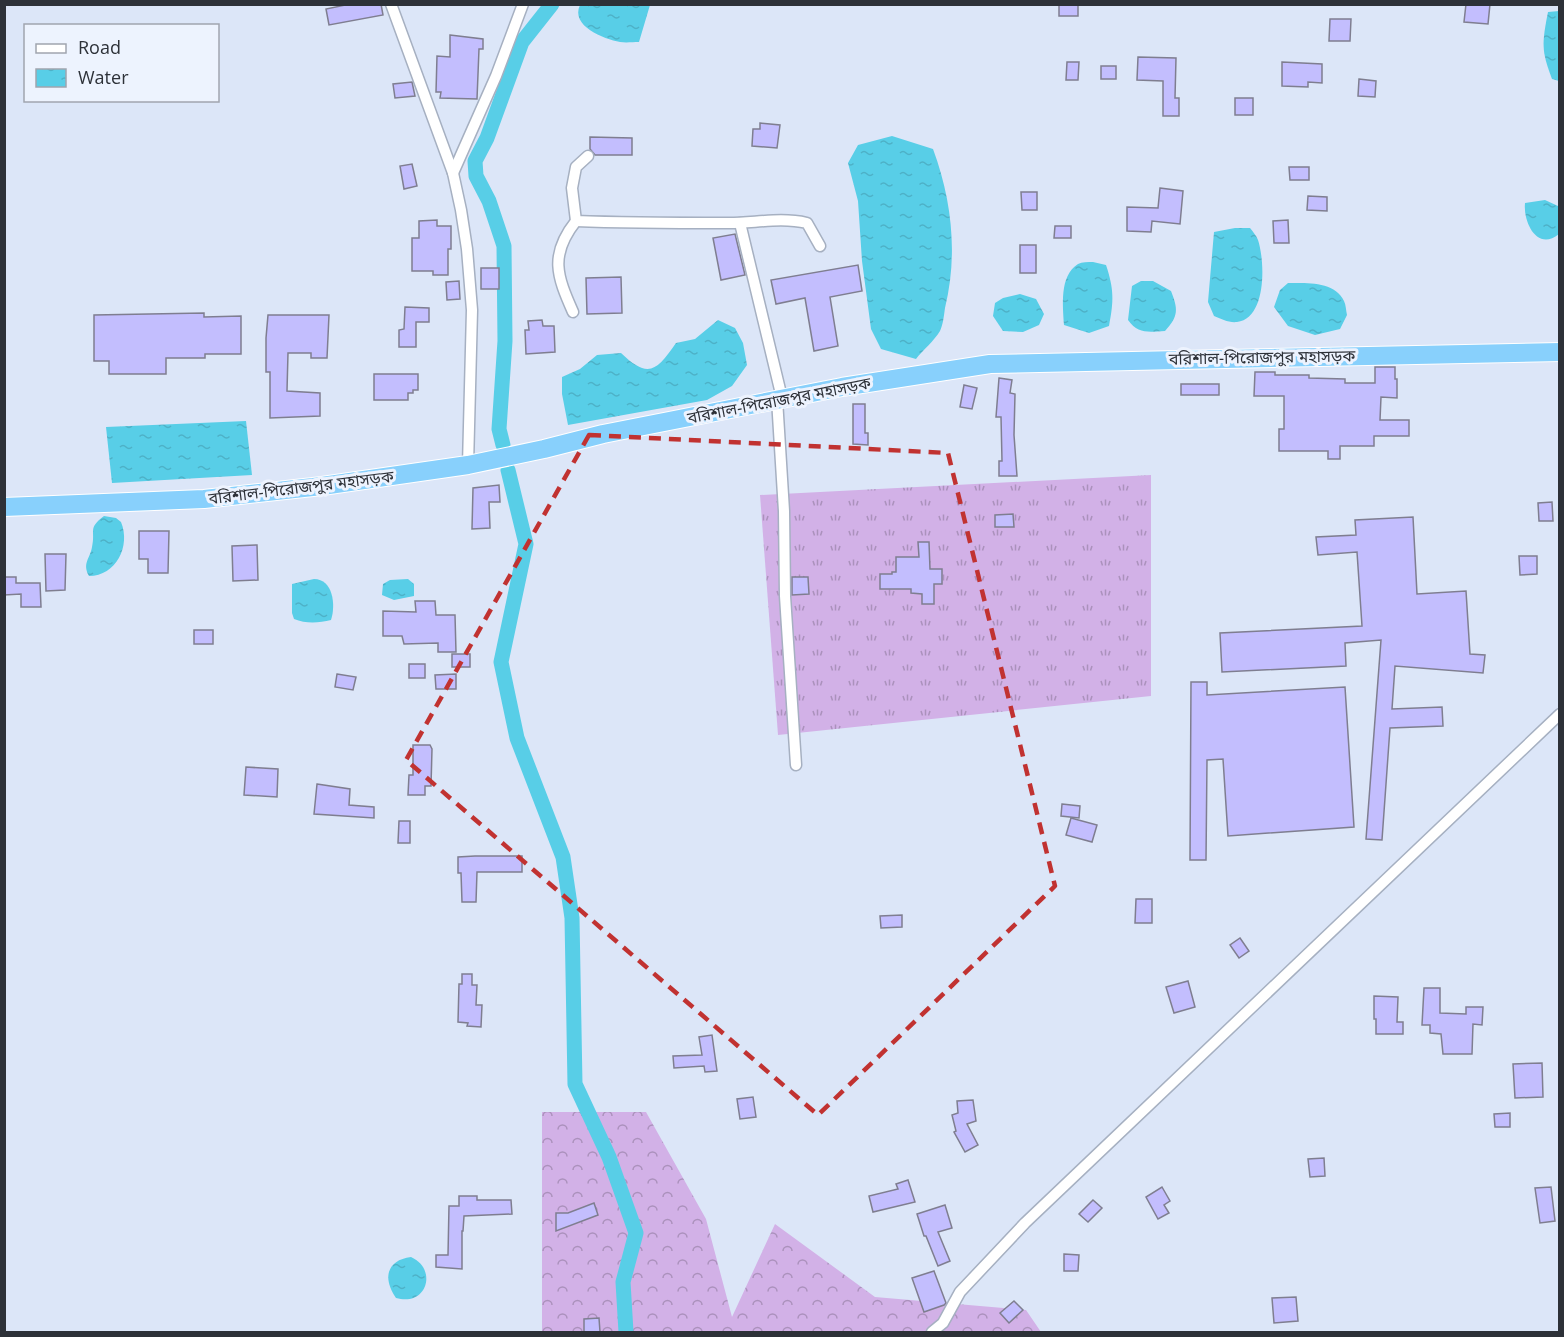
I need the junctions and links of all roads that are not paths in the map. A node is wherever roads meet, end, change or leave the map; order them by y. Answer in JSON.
{"nodes":[{"id":1,"x":391,"y":4,"type":"edge"},
{"id":2,"x":523,"y":4,"type":"edge"},
{"id":3,"x":588,"y":156,"type":"dead end"},
{"id":4,"x":453,"y":173,"type":"junction"},
{"id":5,"x":576,"y":221,"type":"junction"},
{"id":6,"x":740,"y":223,"type":"junction"},
{"id":7,"x":820,"y":246,"type":"dead end"},
{"id":8,"x":573,"y":312,"type":"dead end"},
{"id":9,"x":1560,"y":352,"type":"edge"},
{"id":10,"x":779,"y":399,"type":"junction"},
{"id":11,"x":468,"y":465,"type":"junction"},
{"id":12,"x":4,"y":507,"type":"edge"},
{"id":13,"x":1560,"y":714,"type":"edge"},
{"id":14,"x":796,"y":765,"type":"dead end"},
{"id":15,"x":932,"y":1332,"type":"edge"}],
"edges":[{"from":1,"to":4,"type":"street"},
{"from":2,"to":4,"type":"street"},
{"from":3,"to":5,"type":"street"},
{"from":4,"to":11,"type":"street"},
{"from":5,"to":6,"type":"street"},
{"from":5,"to":8,"type":"street"},
{"from":6,"to":7,"type":"street"},
{"from":6,"to":10,"type":"street"},
{"from":9,"to":10,"type":"highway","name":"বরিশাল-পিরোজপুর মহাসড়ক"},
{"from":10,"to":11,"type":"highway","name":"বরিশাল-পিরোজপুর মহাসড়ক"},
{"from":10,"to":14,"type":"street"},
{"from":11,"to":12,"type":"highway","name":"বরিশাল-পিরোজপুর মহাসড়ক"},
{"from":13,"to":15,"type":"street"}]}
